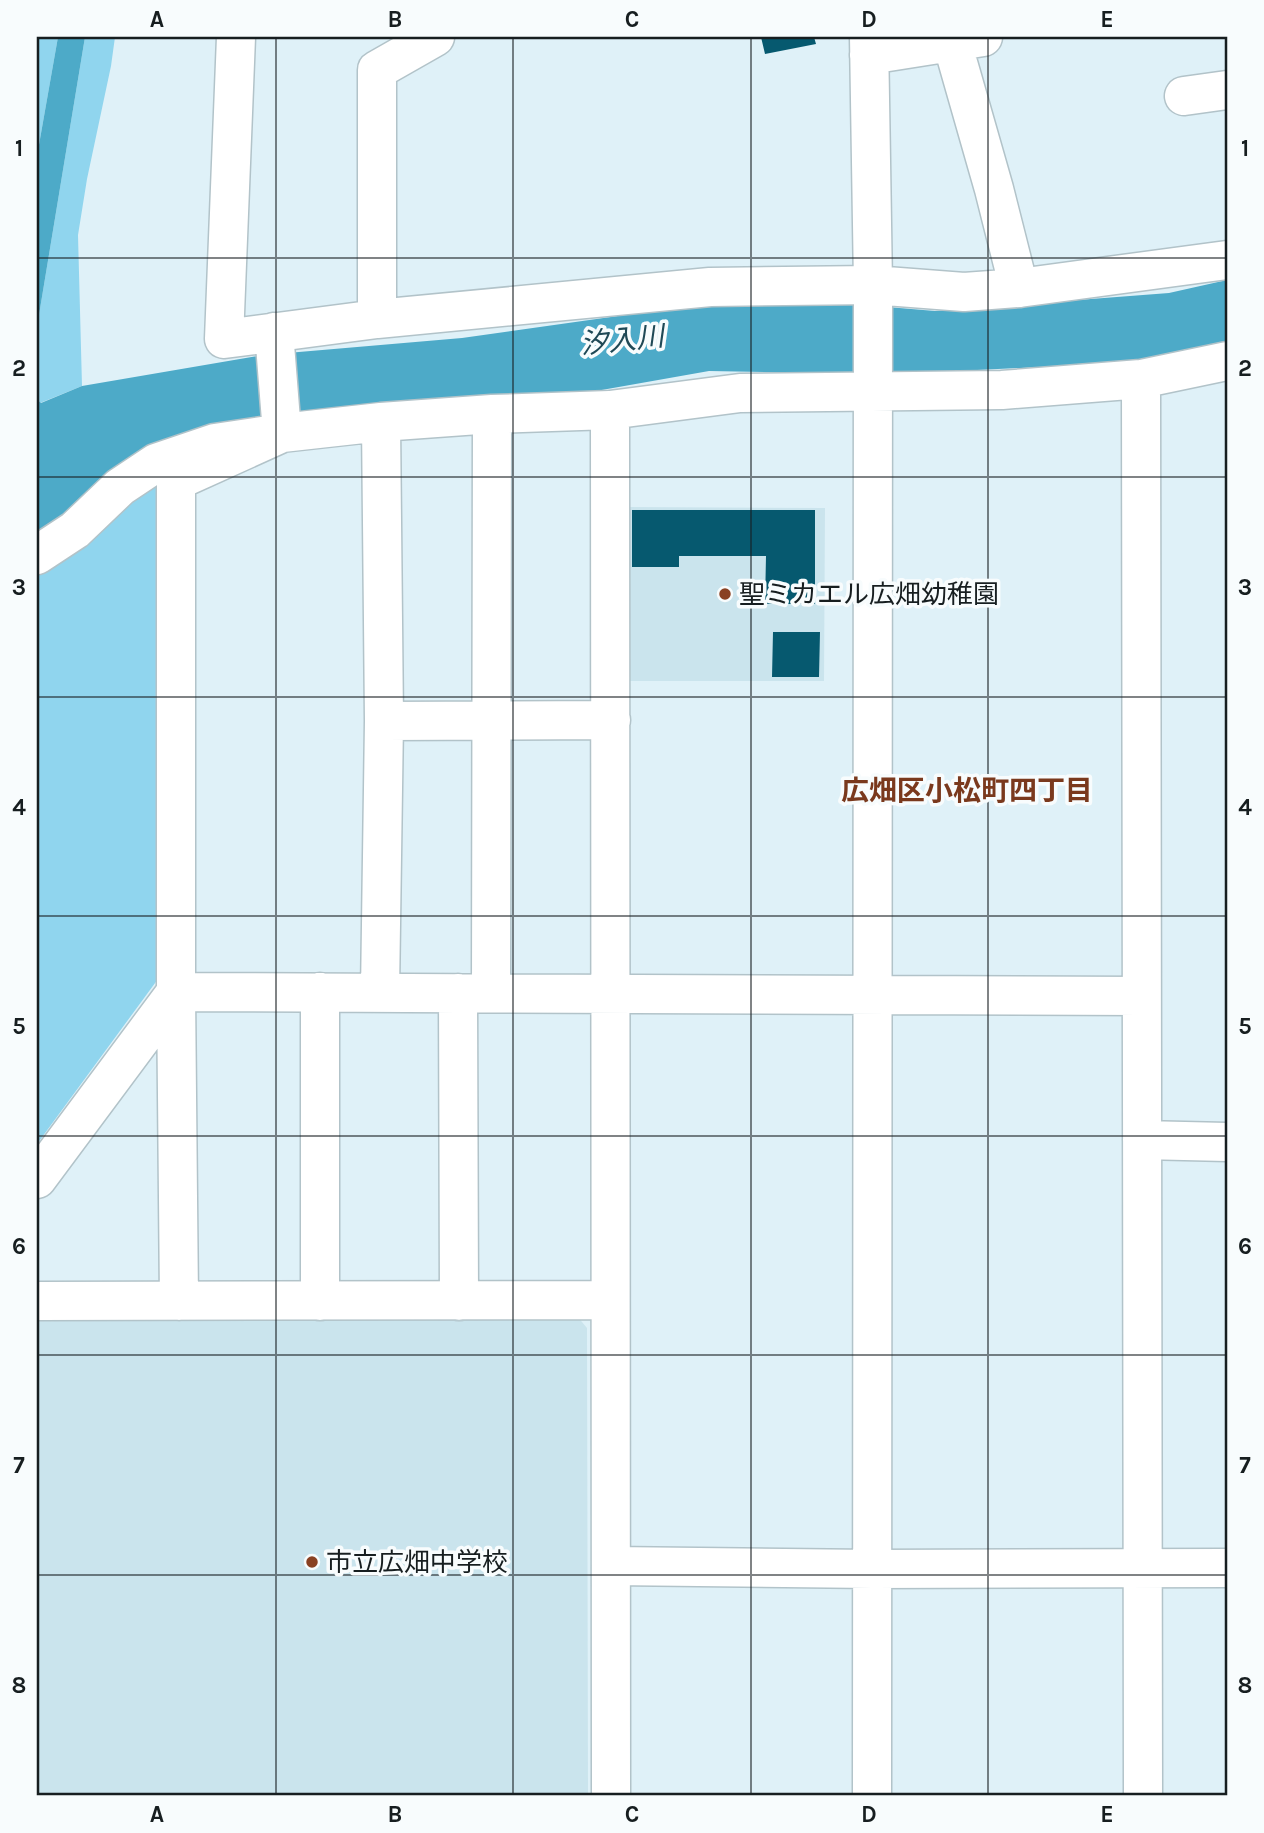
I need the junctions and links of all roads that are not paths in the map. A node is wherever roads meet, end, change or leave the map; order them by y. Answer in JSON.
{"nodes":[{"id":1,"x":236,"y":37,"type":"edge"},
{"id":2,"x":435,"y":37,"type":"edge"},
{"id":3,"x":967,"y":39,"type":"edge"},
{"id":4,"x":869,"y":46,"type":"edge"},
{"id":5,"x":1227,"y":90,"type":"edge"},
{"id":6,"x":1184,"y":96,"type":"dead end"},
{"id":7,"x":1227,"y":260,"type":"edge"},
{"id":8,"x":873,"y":285,"type":"junction"},
{"id":9,"x":1019,"y":288,"type":"junction"},
{"id":10,"x":377,"y":319,"type":"junction"},
{"id":11,"x":274,"y":332,"type":"junction"},
{"id":12,"x":1227,"y":360,"type":"edge"},
{"id":13,"x":1141,"y":379,"type":"junction"},
{"id":14,"x":873,"y":391,"type":"junction"},
{"id":15,"x":610,"y":410,"type":"junction"},
{"id":16,"x":492,"y":414,"type":"junction"},
{"id":17,"x":381,"y":422,"type":"junction"},
{"id":18,"x":282,"y":433,"type":"junction"},
{"id":19,"x":37,"y":555,"type":"edge"},
{"id":20,"x":611,"y":720,"type":"junction"},
{"id":21,"x":384,"y":721,"type":"junction"},
{"id":22,"x":490,"y":721,"type":"junction"},
{"id":23,"x":176,"y":992,"type":"junction"},
{"id":24,"x":320,"y":992,"type":"junction"},
{"id":25,"x":380,"y":992,"type":"junction"},
{"id":26,"x":474,"y":993,"type":"junction"},
{"id":27,"x":612,"y":993,"type":"junction"},
{"id":28,"x":873,"y":994,"type":"junction"},
{"id":29,"x":1141,"y":996,"type":"junction"},
{"id":30,"x":1142,"y":1140,"type":"junction"},
{"id":31,"x":1227,"y":1142,"type":"edge"},
{"id":32,"x":37,"y":1179,"type":"edge"},
{"id":33,"x":610,"y":1300,"type":"junction"},
{"id":34,"x":37,"y":1301,"type":"edge"},
{"id":35,"x":179,"y":1301,"type":"junction"},
{"id":36,"x":320,"y":1301,"type":"junction"},
{"id":37,"x":459,"y":1301,"type":"junction"},
{"id":38,"x":612,"y":1566,"type":"junction"},
{"id":39,"x":1227,"y":1568,"type":"edge"},
{"id":40,"x":873,"y":1569,"type":"junction"},
{"id":41,"x":1142,"y":1569,"type":"junction"},
{"id":42,"x":611,"y":1796,"type":"edge"},
{"id":43,"x":872,"y":1796,"type":"edge"},
{"id":44,"x":1143,"y":1796,"type":"edge"}],
"edges":[{"from":1,"to":11,"type":"street"},
{"from":2,"to":10,"type":"street"},
{"from":3,"to":4,"type":"street"},
{"from":3,"to":9,"type":"street"},
{"from":4,"to":8,"type":"street"},
{"from":5,"to":6,"type":"street"},
{"from":7,"to":9,"type":"street"},
{"from":8,"to":9,"type":"street"},
{"from":8,"to":10,"type":"street"},
{"from":8,"to":14,"type":"street"},
{"from":10,"to":11,"type":"street"},
{"from":11,"to":18,"type":"street"},
{"from":12,"to":13,"type":"street"},
{"from":13,"to":14,"type":"street"},
{"from":13,"to":29,"type":"street"},
{"from":14,"to":15,"type":"street"},
{"from":14,"to":28,"type":"street"},
{"from":15,"to":16,"type":"street"},
{"from":15,"to":20,"type":"street"},
{"from":16,"to":17,"type":"street"},
{"from":16,"to":22,"type":"street"},
{"from":17,"to":18,"type":"street"},
{"from":17,"to":21,"type":"street"},
{"from":18,"to":19,"type":"street"},
{"from":18,"to":23,"type":"street"},
{"from":20,"to":22,"type":"street"},
{"from":20,"to":27,"type":"street"},
{"from":21,"to":22,"type":"street"},
{"from":21,"to":25,"type":"street"},
{"from":22,"to":26,"type":"street"},
{"from":23,"to":24,"type":"street"},
{"from":23,"to":32,"type":"street"},
{"from":23,"to":35,"type":"street"},
{"from":24,"to":25,"type":"street"},
{"from":24,"to":36,"type":"street"},
{"from":25,"to":26,"type":"street"},
{"from":26,"to":27,"type":"street"},
{"from":26,"to":37,"type":"street"},
{"from":27,"to":28,"type":"street"},
{"from":27,"to":33,"type":"street"},
{"from":28,"to":29,"type":"street"},
{"from":28,"to":40,"type":"street"},
{"from":29,"to":30,"type":"street"},
{"from":30,"to":31,"type":"street"},
{"from":30,"to":41,"type":"street"},
{"from":33,"to":37,"type":"street"},
{"from":33,"to":38,"type":"street"},
{"from":34,"to":35,"type":"street"},
{"from":35,"to":36,"type":"street"},
{"from":36,"to":37,"type":"street"},
{"from":38,"to":40,"type":"street"},
{"from":38,"to":42,"type":"street"},
{"from":39,"to":41,"type":"street"},
{"from":40,"to":41,"type":"street"},
{"from":40,"to":43,"type":"street"},
{"from":41,"to":44,"type":"street"}]}
